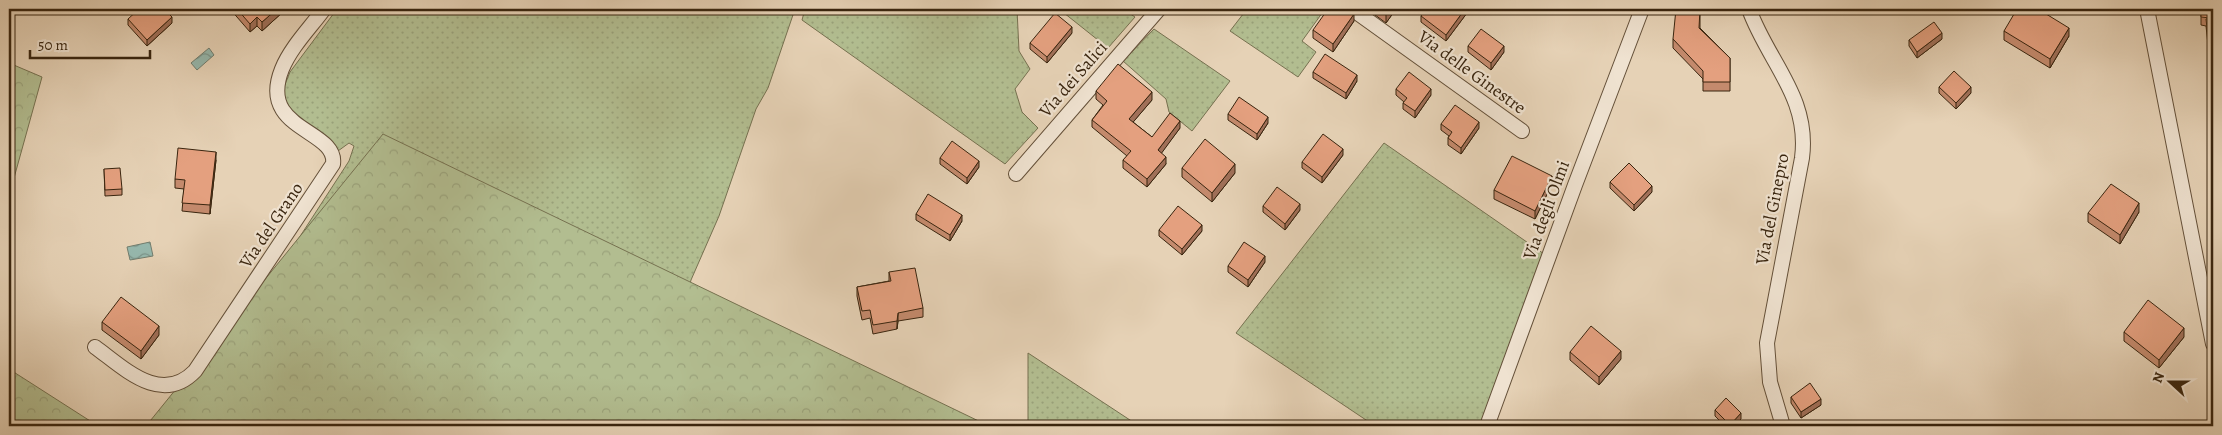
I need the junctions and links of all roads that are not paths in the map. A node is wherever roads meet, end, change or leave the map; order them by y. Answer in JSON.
{"nodes":[{"id":1,"x":324,"y":9,"type":"edge"},
{"id":2,"x":1159,"y":9,"type":"edge"},
{"id":3,"x":1352,"y":9,"type":"edge"},
{"id":4,"x":1642,"y":9,"type":"edge"},
{"id":5,"x":1749,"y":9,"type":"edge"},
{"id":6,"x":2147,"y":9,"type":"edge"},
{"id":7,"x":1522,"y":131,"type":"dead end"},
{"id":8,"x":1016,"y":174,"type":"dead end"},
{"id":9,"x":2213,"y":344,"type":"edge"},
{"id":10,"x":95,"y":347,"type":"dead end"},
{"id":11,"x":1487,"y":426,"type":"edge"},
{"id":12,"x":1783,"y":426,"type":"edge"}],
"edges":[{"from":1,"to":10,"type":"street","name":"Via del Grano"},
{"from":2,"to":8,"type":"street","name":"Via dei Salici"},
{"from":3,"to":7,"type":"street","name":"Via delle Ginestre"},
{"from":4,"to":11,"type":"street","name":"Via degli Olmi"},
{"from":5,"to":12,"type":"street","name":"Via del Ginepro"},
{"from":6,"to":9,"type":"street"}]}
